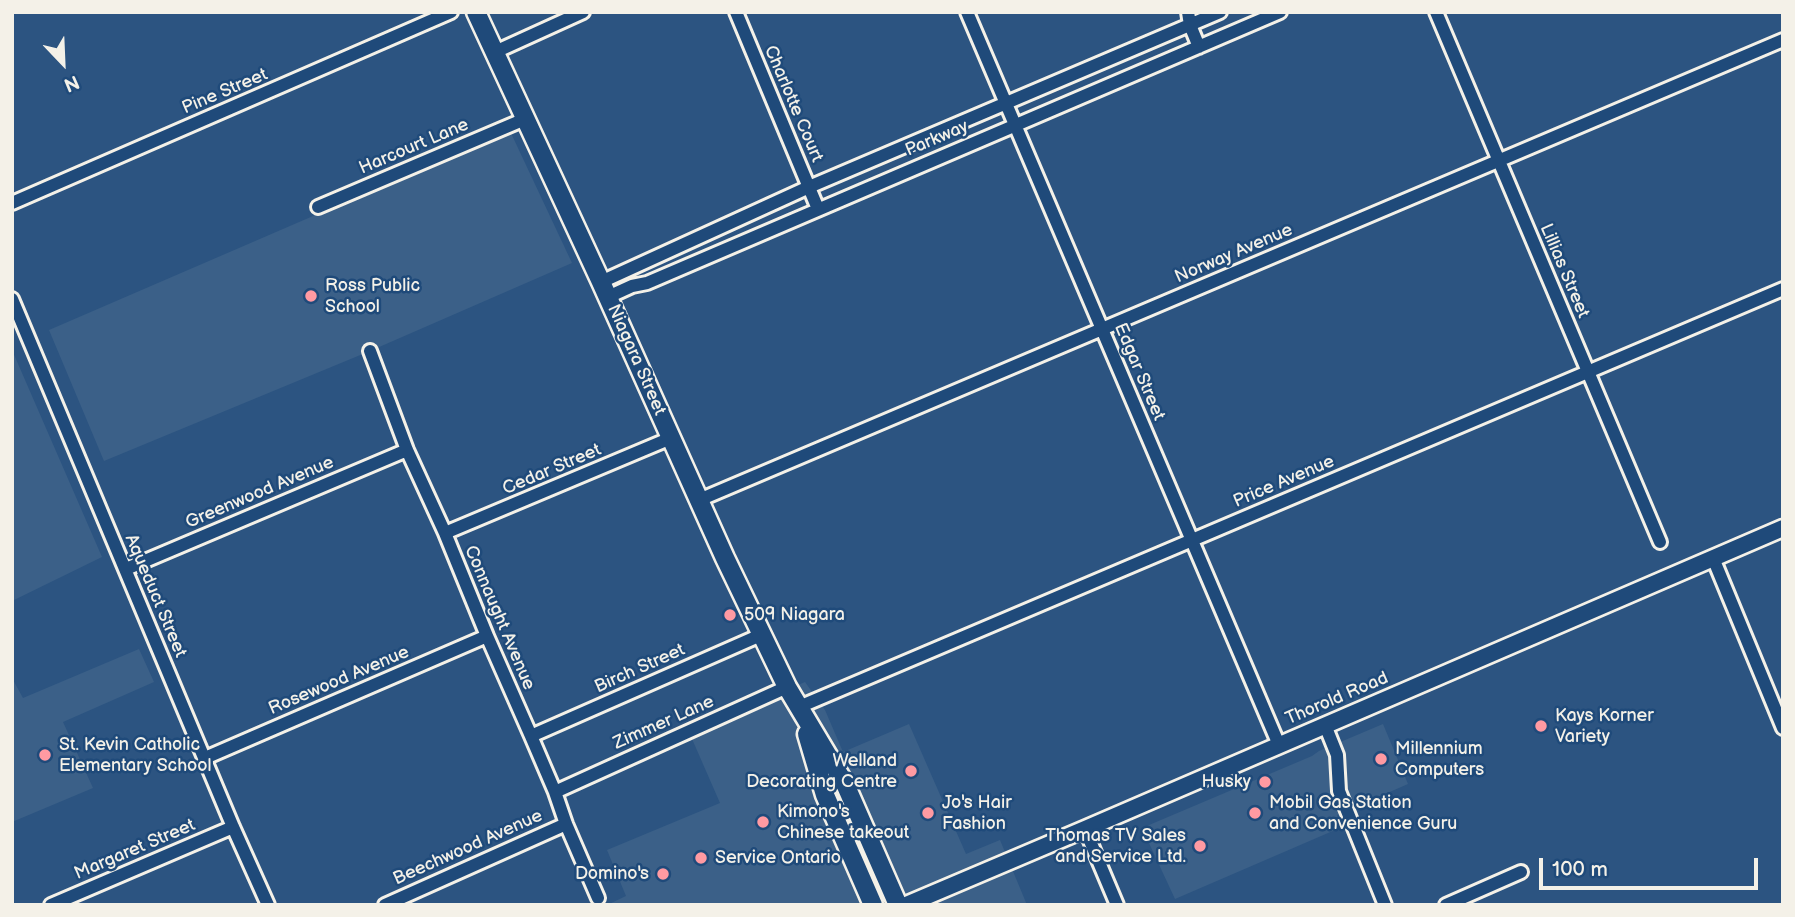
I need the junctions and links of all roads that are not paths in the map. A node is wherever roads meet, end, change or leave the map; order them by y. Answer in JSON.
{"nodes":[{"id":1,"x":452,"y":12,"type":"edge"},
{"id":2,"x":476,"y":12,"type":"edge"},
{"id":3,"x":583,"y":12,"type":"edge"},
{"id":4,"x":736,"y":12,"type":"edge"},
{"id":5,"x":967,"y":12,"type":"edge"},
{"id":6,"x":1220,"y":12,"type":"edge"},
{"id":7,"x":1280,"y":12,"type":"edge"},
{"id":8,"x":1436,"y":12,"type":"edge"},
{"id":9,"x":1189,"y":19,"type":"edge"},
{"id":10,"x":1783,"y":40,"type":"edge"},
{"id":11,"x":1199,"y":47,"type":"junction"},
{"id":12,"x":495,"y":52,"type":"junction"},
{"id":13,"x":1006,"y":104,"type":"junction"},
{"id":14,"x":525,"y":118,"type":"junction"},
{"id":15,"x":1015,"y":125,"type":"junction"},
{"id":16,"x":1498,"y":160,"type":"junction"},
{"id":17,"x":809,"y":187,"type":"junction"},
{"id":18,"x":12,"y":203,"type":"edge"},
{"id":19,"x":318,"y":207,"type":"dead end"},
{"id":20,"x":818,"y":209,"type":"junction"},
{"id":21,"x":605,"y":289,"type":"junction"},
{"id":22,"x":1783,"y":289,"type":"edge"},
{"id":23,"x":12,"y":299,"type":"edge"},
{"id":24,"x":1102,"y":329,"type":"junction"},
{"id":25,"x":370,"y":351,"type":"dead end"},
{"id":26,"x":1587,"y":372,"type":"junction"},
{"id":27,"x":671,"y":438,"type":"junction"},
{"id":28,"x":407,"y":450,"type":"junction"},
{"id":29,"x":699,"y":500,"type":"junction"},
{"id":30,"x":1783,"y":528,"type":"edge"},
{"id":31,"x":445,"y":533,"type":"junction"},
{"id":32,"x":1192,"y":541,"type":"junction"},
{"id":33,"x":1660,"y":542,"type":"dead end"},
{"id":34,"x":1713,"y":558,"type":"junction"},
{"id":35,"x":126,"y":569,"type":"junction"},
{"id":36,"x":763,"y":634,"type":"junction"},
{"id":37,"x":486,"y":636,"type":"junction"},
{"id":38,"x":787,"y":687,"type":"junction"},
{"id":39,"x":799,"y":707,"type":"junction"},
{"id":40,"x":1325,"y":725,"type":"junction"},
{"id":41,"x":1783,"y":728,"type":"edge"},
{"id":42,"x":531,"y":736,"type":"junction"},
{"id":43,"x":1279,"y":745,"type":"junction"},
{"id":44,"x":205,"y":758,"type":"junction"},
{"id":45,"x":555,"y":792,"type":"junction"},
{"id":46,"x":566,"y":824,"type":"junction"},
{"id":47,"x":233,"y":827,"type":"junction"},
{"id":48,"x":1085,"y":829,"type":"junction"},
{"id":49,"x":1521,"y":872,"type":"dead end"},
{"id":50,"x":598,"y":898,"type":"dead end"},
{"id":51,"x":51,"y":905,"type":"edge"},
{"id":52,"x":268,"y":905,"type":"edge"},
{"id":53,"x":384,"y":905,"type":"edge"},
{"id":54,"x":873,"y":905,"type":"edge"},
{"id":55,"x":898,"y":905,"type":"edge"},
{"id":56,"x":906,"y":905,"type":"edge"},
{"id":57,"x":1117,"y":905,"type":"edge"},
{"id":58,"x":1385,"y":905,"type":"edge"},
{"id":59,"x":1446,"y":905,"type":"edge"}],
"edges":[{"from":1,"to":18,"type":"street","name":"Pine Street"},
{"from":2,"to":12,"type":"main road","name":"Niagara Street"},
{"from":3,"to":12,"type":"street"},
{"from":4,"to":17,"type":"street","name":"Charlotte Court"},
{"from":5,"to":13,"type":"street","name":"Edgar Street"},
{"from":6,"to":9,"type":"street","name":"Parkway"},
{"from":7,"to":11,"type":"street","name":"Parkway"},
{"from":8,"to":16,"type":"street","name":"Lillias Street"},
{"from":9,"to":11,"type":"street"},
{"from":9,"to":13,"type":"street","name":"Parkway"},
{"from":10,"to":16,"type":"street","name":"Norway Avenue"},
{"from":11,"to":15,"type":"street","name":"Parkway"},
{"from":12,"to":14,"type":"main road","name":"Niagara Street"},
{"from":13,"to":15,"type":"street","name":"Edgar Street"},
{"from":13,"to":17,"type":"street","name":"Parkway"},
{"from":14,"to":19,"type":"street","name":"Harcourt Lane"},
{"from":14,"to":21,"type":"main road","name":"Niagara Street"},
{"from":15,"to":20,"type":"street","name":"Parkway"},
{"from":15,"to":24,"type":"street","name":"Edgar Street"},
{"from":16,"to":24,"type":"street","name":"Norway Avenue"},
{"from":16,"to":26,"type":"street","name":"Lillias Street"},
{"from":17,"to":20,"type":"street","name":"Charlotte Court"},
{"from":17,"to":21,"type":"street","name":"Parkway"},
{"from":20,"to":21,"type":"street","name":"Parkway"},
{"from":21,"to":27,"type":"main road","name":"Niagara Street"},
{"from":22,"to":26,"type":"street","name":"Price Avenue"},
{"from":23,"to":35,"type":"street","name":"Aqueduct Street"},
{"from":24,"to":29,"type":"street","name":"Norway Avenue"},
{"from":24,"to":32,"type":"street","name":"Edgar Street"},
{"from":25,"to":28,"type":"street","name":"Connaught Avenue"},
{"from":26,"to":32,"type":"street","name":"Price Avenue"},
{"from":26,"to":33,"type":"street","name":"Lillias Street"},
{"from":27,"to":29,"type":"main road","name":"Niagara Street"},
{"from":27,"to":31,"type":"street","name":"Cedar Street"},
{"from":28,"to":31,"type":"street","name":"Connaught Avenue"},
{"from":28,"to":35,"type":"street","name":"Greenwood Avenue"},
{"from":29,"to":36,"type":"main road","name":"Niagara Street"},
{"from":30,"to":34,"type":"street","name":"Thorold Road"},
{"from":31,"to":37,"type":"street","name":"Connaught Avenue"},
{"from":32,"to":39,"type":"street","name":"Price Avenue"},
{"from":32,"to":43,"type":"street","name":"Edgar Street"},
{"from":34,"to":40,"type":"street","name":"Thorold Road"},
{"from":34,"to":41,"type":"street"},
{"from":35,"to":44,"type":"street","name":"Aqueduct Street"},
{"from":36,"to":38,"type":"main road","name":"Niagara Street"},
{"from":36,"to":42,"type":"street","name":"Birch Street"},
{"from":37,"to":42,"type":"street","name":"Connaught Avenue"},
{"from":37,"to":44,"type":"street","name":"Rosewood Avenue"},
{"from":38,"to":39,"type":"main road","name":"Niagara Street"},
{"from":38,"to":45,"type":"street","name":"Zimmer Lane"},
{"from":39,"to":54,"type":"main road","name":"Niagara Street"},
{"from":39,"to":55,"type":"main road","name":"Niagara Street"},
{"from":40,"to":43,"type":"street","name":"Thorold Road"},
{"from":40,"to":58,"type":"street"},
{"from":42,"to":45,"type":"street","name":"Connaught Avenue"},
{"from":43,"to":48,"type":"street","name":"Thorold Road"},
{"from":44,"to":47,"type":"street","name":"Aqueduct Street"},
{"from":45,"to":46,"type":"street","name":"Connaught Avenue"},
{"from":46,"to":50,"type":"street","name":"Connaught Avenue"},
{"from":46,"to":53,"type":"street","name":"Beechwood Avenue"},
{"from":47,"to":51,"type":"street","name":"Margaret Street"},
{"from":47,"to":52,"type":"street","name":"Aqueduct Street"},
{"from":48,"to":56,"type":"street","name":"Thorold Road"},
{"from":48,"to":57,"type":"street"},
{"from":49,"to":59,"type":"street"}]}
